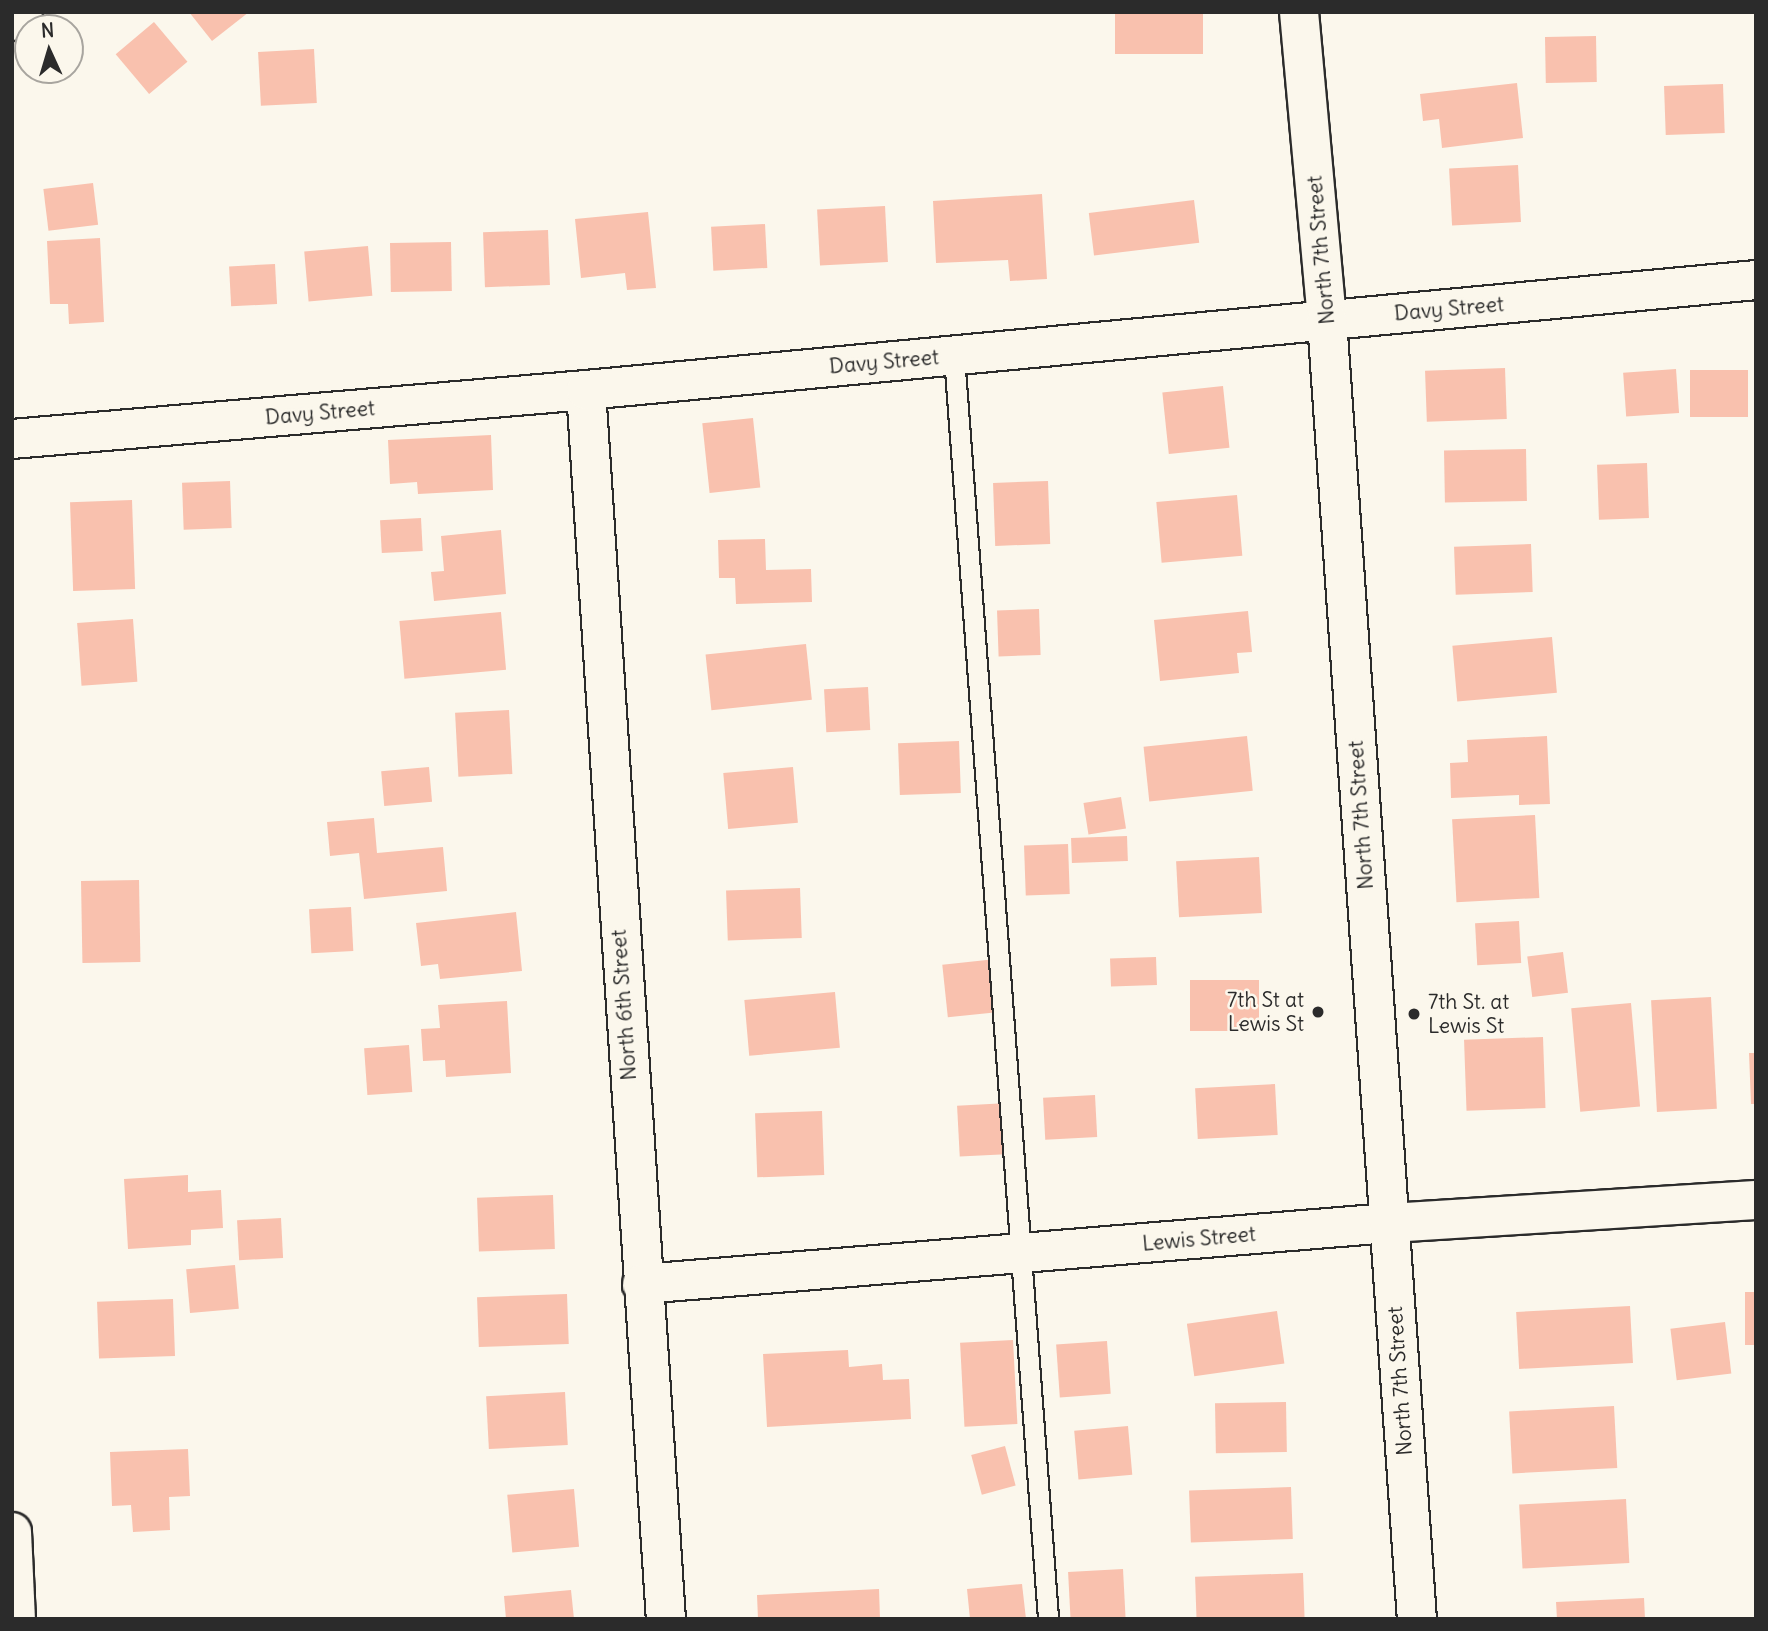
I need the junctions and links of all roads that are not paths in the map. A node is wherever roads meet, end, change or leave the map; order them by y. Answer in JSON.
{"nodes":[{"id":1,"x":23,"y":12,"type":"edge"},
{"id":2,"x":1299,"y":12,"type":"edge"},
{"id":3,"x":12,"y":21,"type":"edge"},
{"id":4,"x":1756,"y":280,"type":"edge"},
{"id":5,"x":1328,"y":320,"type":"junction"},
{"id":6,"x":954,"y":356,"type":"junction"},
{"id":7,"x":586,"y":390,"type":"junction"},
{"id":8,"x":12,"y":439,"type":"edge"},
{"id":9,"x":1756,"y":1200,"type":"edge"},
{"id":10,"x":1388,"y":1223,"type":"junction"},
{"id":11,"x":1022,"y":1253,"type":"junction"},
{"id":12,"x":642,"y":1284,"type":"junction"},
{"id":13,"x":12,"y":1532,"type":"edge"},
{"id":14,"x":16,"y":1619,"type":"edge"},
{"id":15,"x":666,"y":1619,"type":"edge"},
{"id":16,"x":1048,"y":1619,"type":"edge"},
{"id":17,"x":1417,"y":1619,"type":"edge"}],
"edges":[{"from":1,"to":3,"type":"street"},
{"from":2,"to":5,"type":"street","name":"North 7th Street"},
{"from":4,"to":5,"type":"street","name":"Davy Street"},
{"from":5,"to":6,"type":"street","name":"Davy Street"},
{"from":5,"to":10,"type":"street","name":"North 7th Street"},
{"from":6,"to":7,"type":"street","name":"Davy Street"},
{"from":6,"to":11,"type":"lane"},
{"from":7,"to":8,"type":"street","name":"Davy Street"},
{"from":7,"to":12,"type":"street","name":"North 6th Street"},
{"from":9,"to":10,"type":"street","name":"Lewis Street"},
{"from":10,"to":11,"type":"street","name":"Lewis Street"},
{"from":10,"to":17,"type":"street","name":"North 7th Street"},
{"from":11,"to":12,"type":"street","name":"Lewis Street"},
{"from":11,"to":16,"type":"lane"},
{"from":12,"to":15,"type":"street","name":"North 6th Street"},
{"from":13,"to":14,"type":"street"}]}
